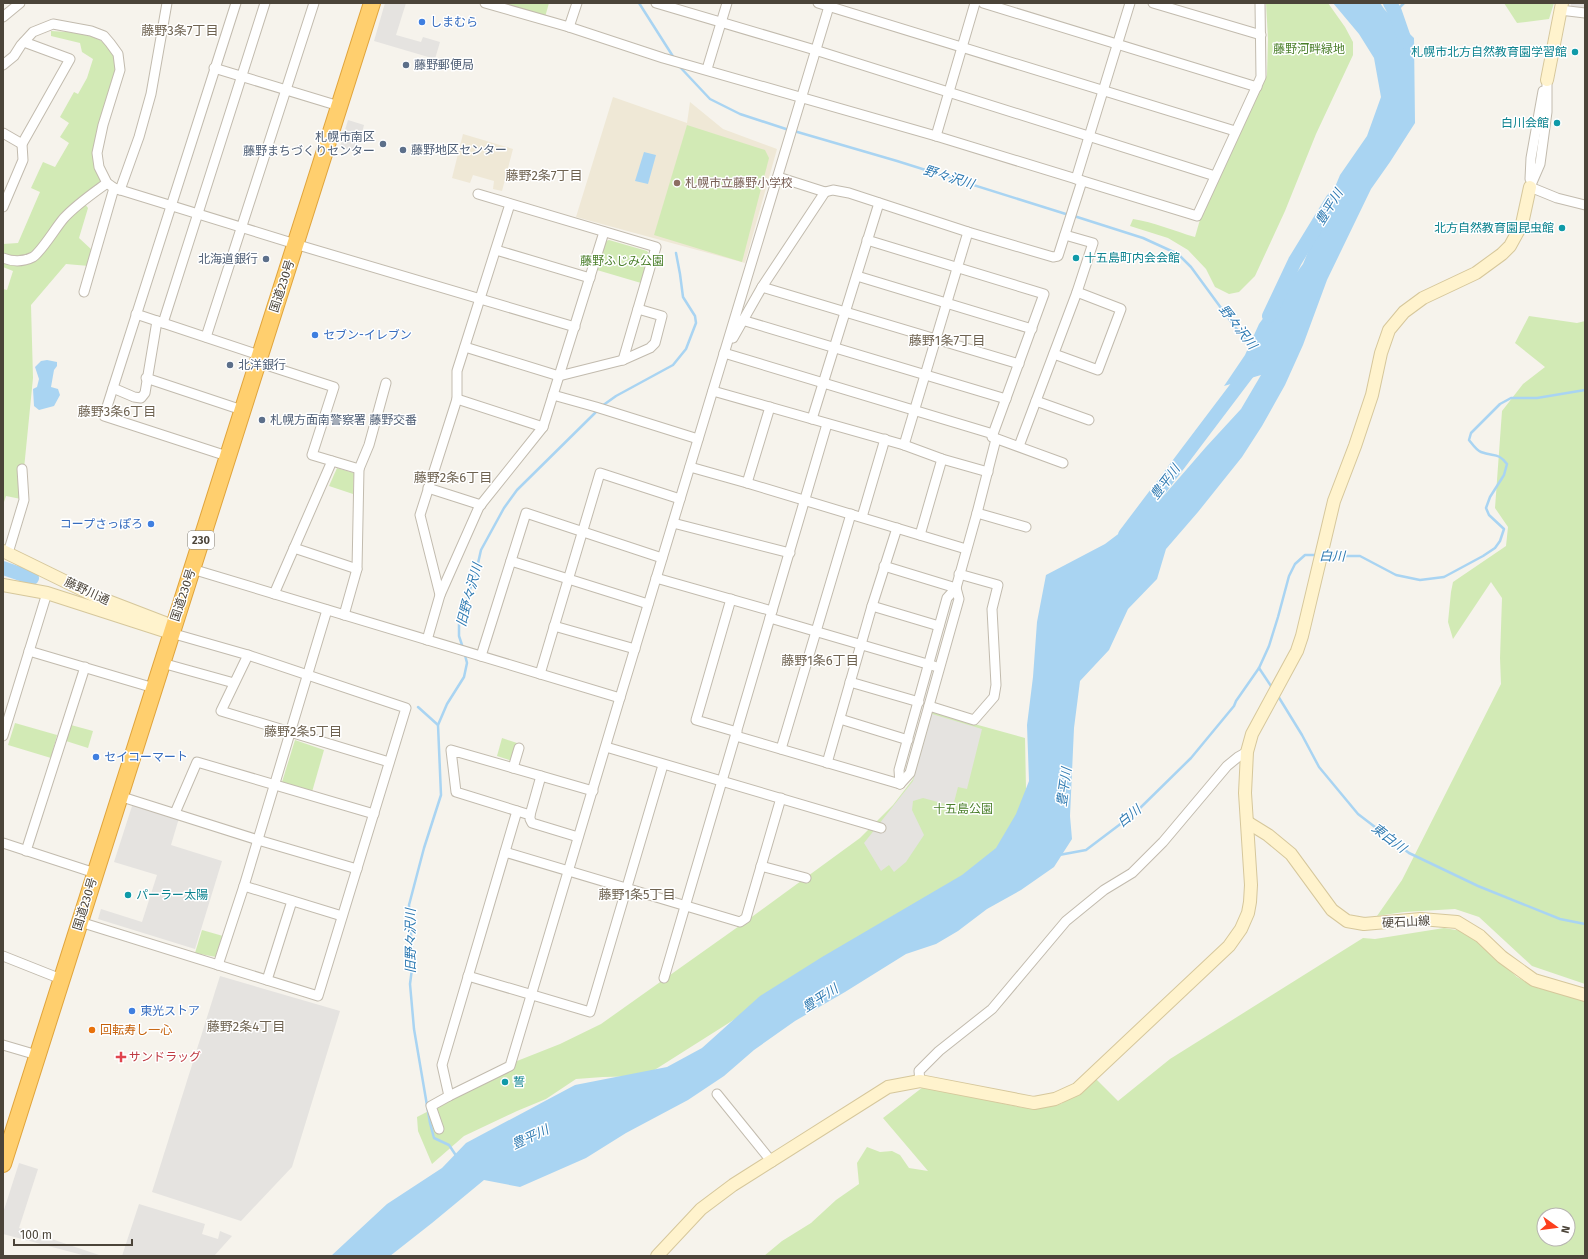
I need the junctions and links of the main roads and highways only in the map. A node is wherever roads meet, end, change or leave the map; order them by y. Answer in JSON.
{"nodes":[{"id":1,"x":372,"y":3,"type":"edge"},
{"id":2,"x":3,"y":1164,"type":"edge"}],
"edges":[{"from":1,"to":2,"type":"highway","name":"国道230号","number":"230"}]}
